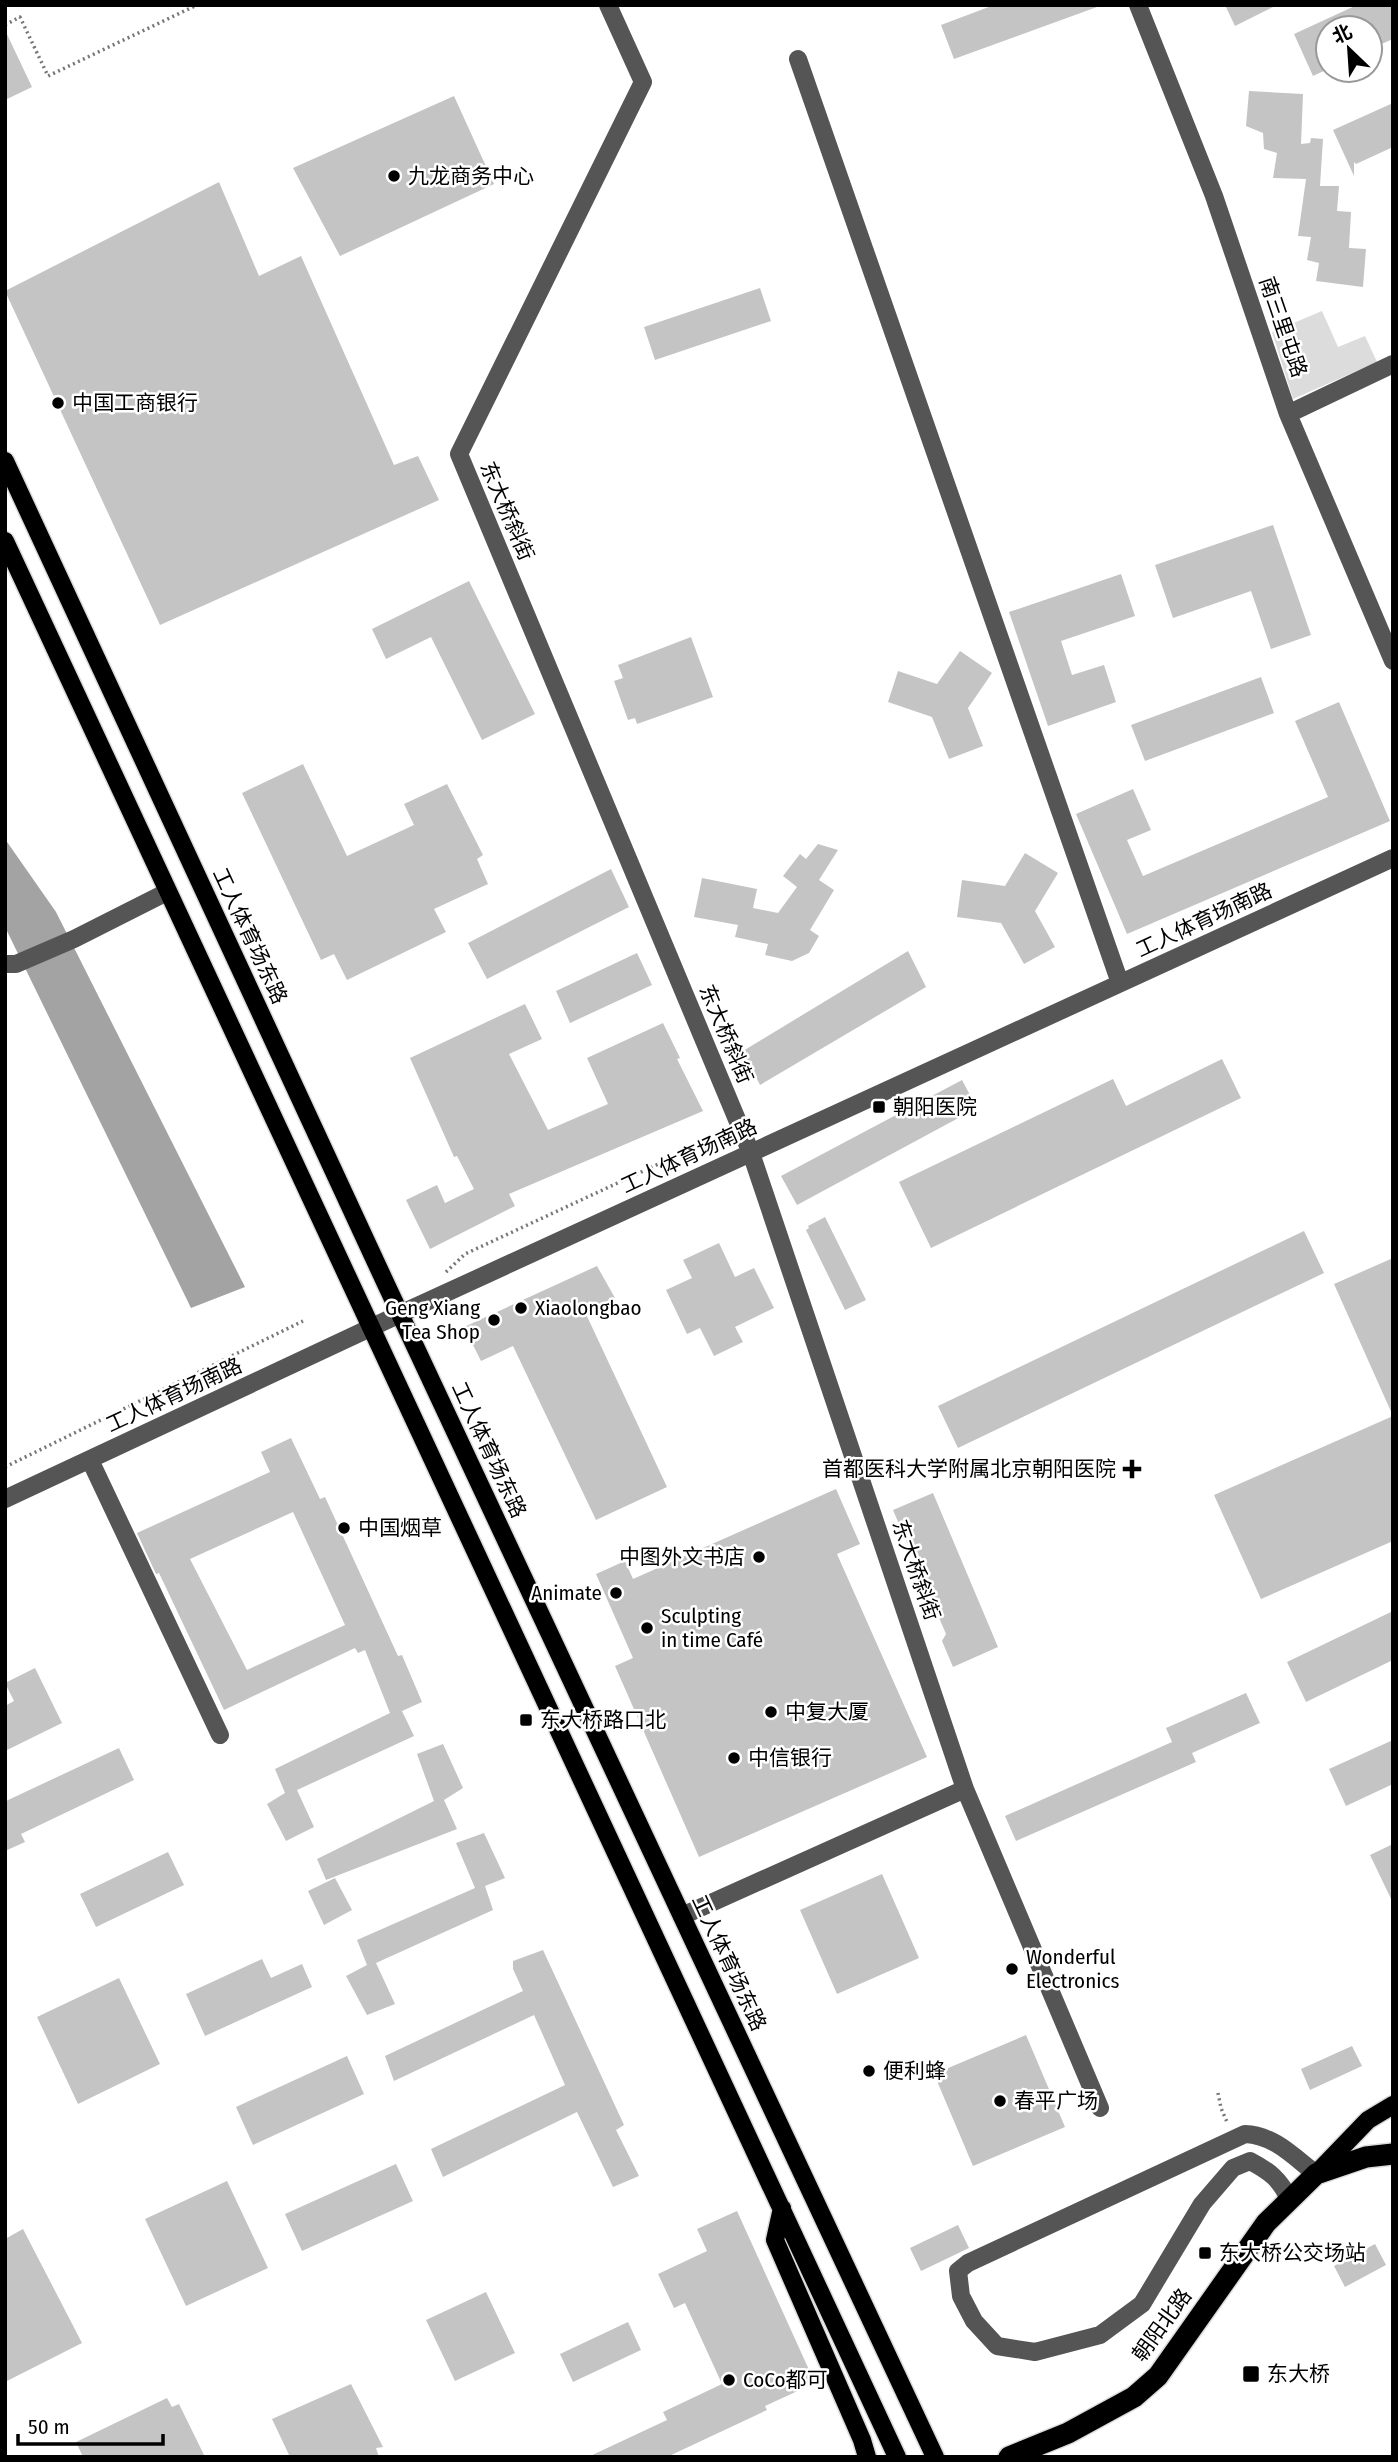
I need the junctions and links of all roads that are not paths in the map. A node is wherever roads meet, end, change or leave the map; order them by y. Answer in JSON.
{"nodes":[{"id":1,"x":608,"y":5,"type":"edge"},
{"id":2,"x":1138,"y":5,"type":"edge"},
{"id":3,"x":798,"y":59,"type":"dead end"},
{"id":4,"x":1393,"y":364,"type":"edge"},
{"id":5,"x":1288,"y":414,"type":"junction"},
{"id":6,"x":5,"y":461,"type":"edge"},
{"id":7,"x":5,"y":541,"type":"edge"},
{"id":8,"x":1393,"y":661,"type":"edge"},
{"id":9,"x":1393,"y":858,"type":"edge"},
{"id":10,"x":167,"y":892,"type":"junction"},
{"id":11,"x":10,"y":964,"type":"edge"},
{"id":12,"x":1120,"y":983,"type":"junction"},
{"id":13,"x":751,"y":1153,"type":"junction"},
{"id":14,"x":400,"y":1314,"type":"junction"},
{"id":15,"x":372,"y":1327,"type":"junction"},
{"id":16,"x":90,"y":1460,"type":"junction"},
{"id":17,"x":5,"y":1499,"type":"edge"},
{"id":18,"x":220,"y":1735,"type":"dead end"},
{"id":19,"x":965,"y":1789,"type":"junction"},
{"id":20,"x":682,"y":1916,"type":"junction"},
{"id":21,"x":1393,"y":2105,"type":"edge"},
{"id":22,"x":1100,"y":2108,"type":"dead end"},
{"id":23,"x":1393,"y":2154,"type":"edge"},
{"id":24,"x":1316,"y":2174,"type":"junction"},
{"id":25,"x":1289,"y":2199,"type":"junction"},
{"id":26,"x":782,"y":2208,"type":"junction"},
{"id":27,"x":867,"y":2457,"type":"edge"},
{"id":28,"x":897,"y":2457,"type":"edge"},
{"id":29,"x":935,"y":2457,"type":"edge"},
{"id":30,"x":1009,"y":2457,"type":"edge"}],
"edges":[{"from":1,"to":13,"type":"street","name":"东大桥斜街"},
{"from":2,"to":5,"type":"street","name":"南三里屯路"},
{"from":3,"to":12,"type":"street"},
{"from":4,"to":5,"type":"street"},
{"from":5,"to":8,"type":"street","name":"南三里屯路"},
{"from":6,"to":14,"type":"main road","name":"工人体育场东路"},
{"from":7,"to":10,"type":"main road"},
{"from":9,"to":12,"type":"street","name":"工人体育场南路"},
{"from":10,"to":11,"type":"street"},
{"from":10,"to":15,"type":"main road"},
{"from":12,"to":13,"type":"street","name":"工人体育场南路"},
{"from":13,"to":14,"type":"street","name":"工人体育场南路"},
{"from":13,"to":19,"type":"street","name":"东大桥斜街"},
{"from":14,"to":15,"type":"street","name":"工人体育场南路"},
{"from":14,"to":20,"type":"main road","name":"工人体育场东路"},
{"from":15,"to":16,"type":"street","name":"工人体育场南路"},
{"from":15,"to":26,"type":"main road"},
{"from":16,"to":17,"type":"street","name":"工人体育场南路"},
{"from":16,"to":18,"type":"street"},
{"from":19,"to":20,"type":"street"},
{"from":19,"to":22,"type":"street","name":"东大桥斜街"},
{"from":20,"to":29,"type":"main road","name":"工人体育场东路"},
{"from":21,"to":24,"type":"main road","name":"朝阳北路"},
{"from":23,"to":24,"type":"highway","name":"朝阳北路"},
{"from":24,"to":25,"type":"highway","name":"朝阳北路"},
{"from":24,"to":25,"type":"street"},
{"from":25,"to":30,"type":"highway","name":"朝阳北路"},
{"from":26,"to":27,"type":"main road"},
{"from":26,"to":28,"type":"main road"}]}
